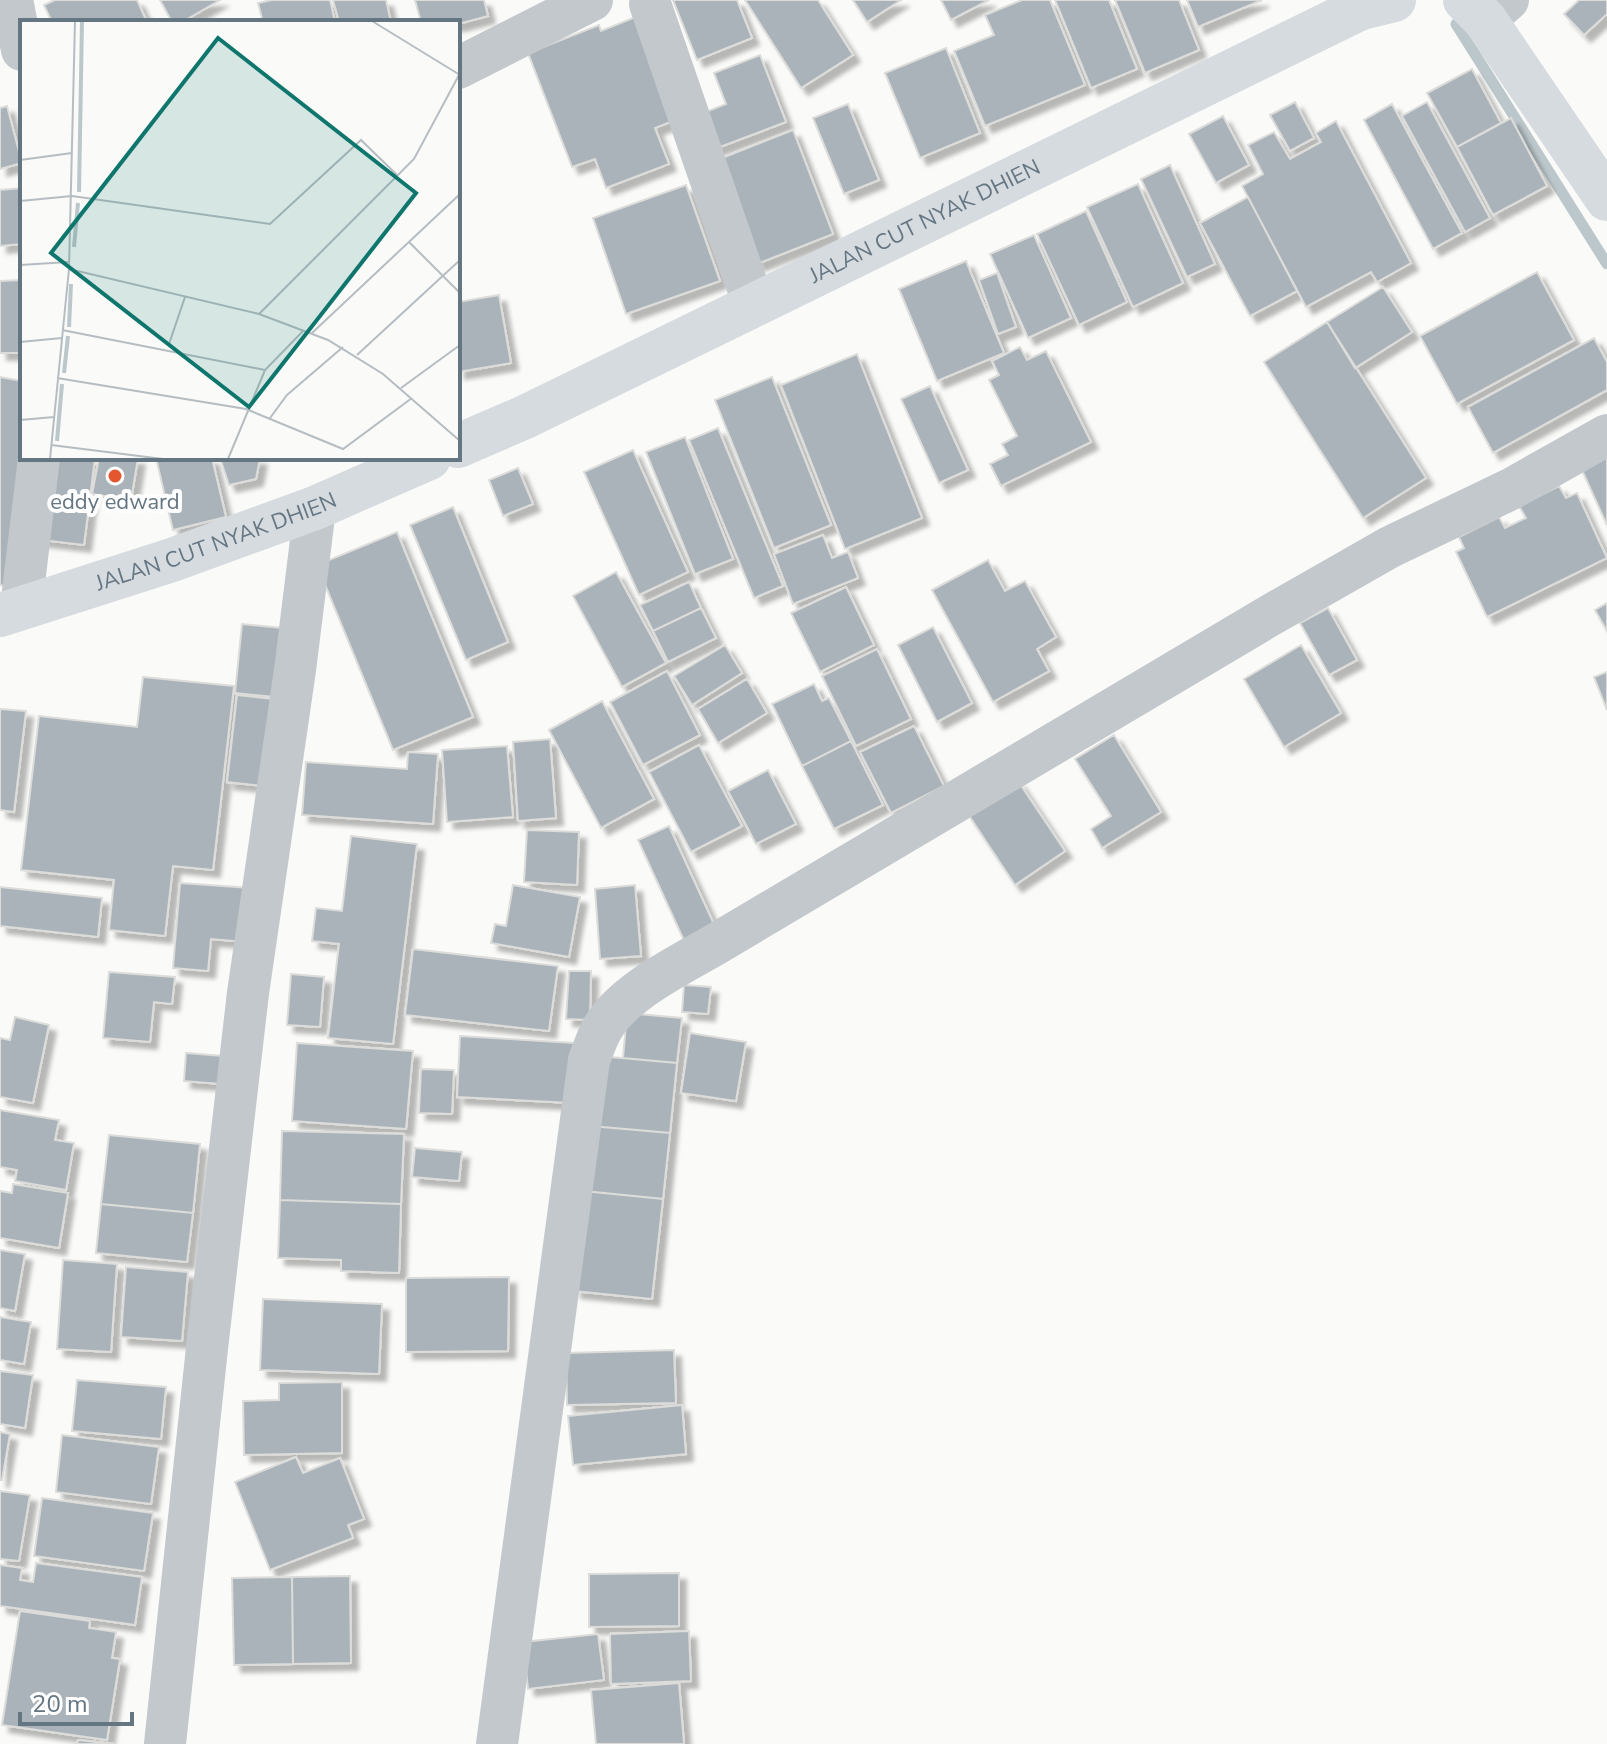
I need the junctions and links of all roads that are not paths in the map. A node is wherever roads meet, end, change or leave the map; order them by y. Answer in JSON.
{"nodes":[{"id":1,"x":12,"y":0,"type":"edge"},
{"id":2,"x":592,"y":0,"type":"edge"},
{"id":3,"x":1394,"y":0,"type":"edge"},
{"id":4,"x":650,"y":4,"type":"dead end"},
{"id":5,"x":1486,"y":7,"type":"edge"},
{"id":6,"x":20,"y":40,"type":"edge"},
{"id":7,"x":460,"y":67,"type":"edge"},
{"id":8,"x":1607,"y":199,"type":"edge"},
{"id":9,"x":754,"y":305,"type":"junction"},
{"id":10,"x":1607,"y":435,"type":"edge"},
{"id":11,"x":460,"y":445,"type":"edge"},
{"id":12,"x":39,"y":460,"type":"edge"},
{"id":13,"x":424,"y":460,"type":"edge"},
{"id":14,"x":315,"y":508,"type":"junction"},
{"id":15,"x":11,"y":612,"type":"edge"},
{"id":16,"x":165,"y":1744,"type":"edge"},
{"id":17,"x":497,"y":1744,"type":"edge"}],
"edges":[{"from":1,"to":6,"type":"street"},
{"from":2,"to":7,"type":"street"},
{"from":3,"to":9,"type":"main road","name":"JALAN CUT NYAK DHIEN"},
{"from":4,"to":9,"type":"street"},
{"from":5,"to":8,"type":"main road"},
{"from":9,"to":11,"type":"main road","name":"JALAN CUT NYAK DHIEN"},
{"from":10,"to":17,"type":"street"},
{"from":12,"to":15,"type":"street"},
{"from":13,"to":14,"type":"main road","name":"JALAN CUT NYAK DHIEN"},
{"from":14,"to":15,"type":"main road","name":"JALAN CUT NYAK DHIEN"},
{"from":14,"to":16,"type":"street"}]}
